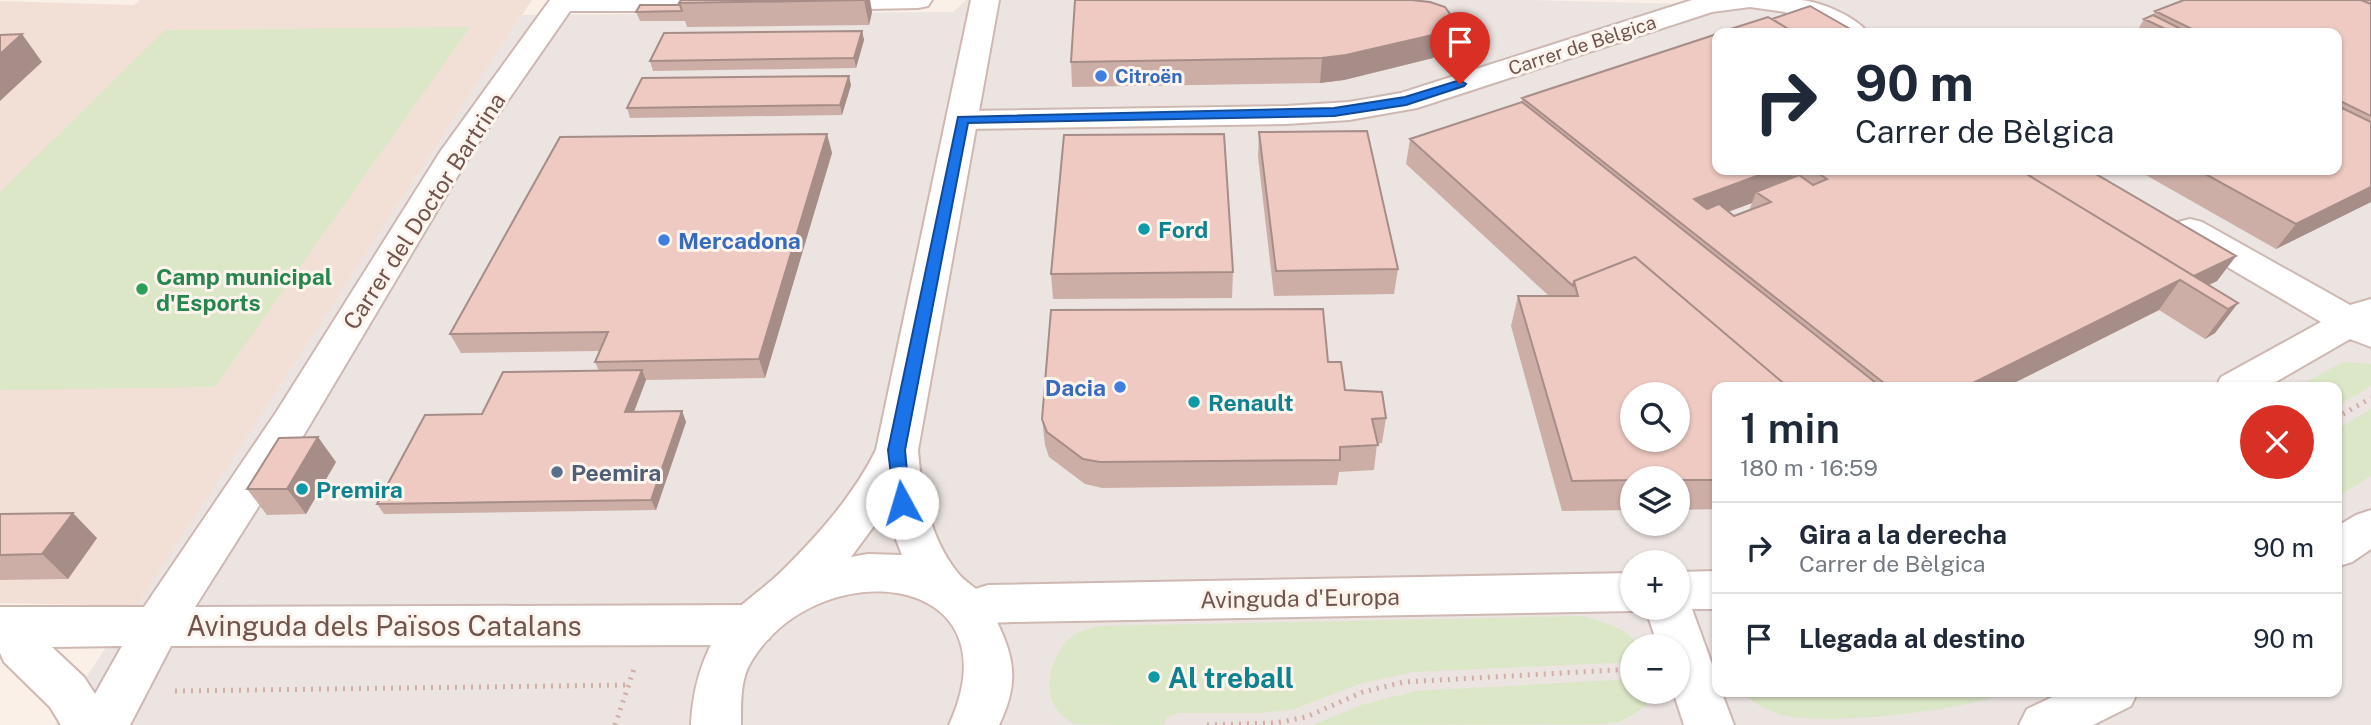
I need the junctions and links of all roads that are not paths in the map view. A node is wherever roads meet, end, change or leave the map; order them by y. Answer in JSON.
{"nodes":[{"id":1,"x":918,"y":0,"type":"edge"},
{"id":2,"x":985,"y":0,"type":"edge"},
{"id":3,"x":1742,"y":0,"type":"edge"},
{"id":4,"x":1756,"y":0,"type":"edge"},
{"id":5,"x":563,"y":1,"type":"edge"},
{"id":6,"x":1845,"y":28,"type":"edge"},
{"id":7,"x":962,"y":120,"type":"junction"},
{"id":8,"x":2164,"y":215,"type":"edge"},
{"id":9,"x":2364,"y":322,"type":"edge"},
{"id":10,"x":2245,"y":382,"type":"edge"},
{"id":11,"x":897,"y":450,"type":"junction"},
{"id":12,"x":2371,"y":527,"type":"edge"},
{"id":13,"x":2342,"y":545,"type":"edge"},
{"id":14,"x":1712,"y":590,"type":"edge"},
{"id":15,"x":1690,"y":591,"type":"edge"},
{"id":16,"x":1620,"y":592,"type":"edge"},
{"id":17,"x":955,"y":598,"type":"junction"},
{"id":18,"x":766,"y":613,"type":"junction"},
{"id":19,"x":1673,"y":620,"type":"edge"},
{"id":20,"x":158,"y":625,"type":"junction"},
{"id":21,"x":8,"y":626,"type":"edge"},
{"id":22,"x":2102,"y":697,"type":"edge"},
{"id":23,"x":114,"y":708,"type":"edge"},
{"id":24,"x":88,"y":725,"type":"edge"},
{"id":25,"x":716,"y":725,"type":"edge"},
{"id":26,"x":974,"y":725,"type":"edge"},
{"id":27,"x":1709,"y":725,"type":"edge"},
{"id":28,"x":2044,"y":725,"type":"edge"}],
"edges":[{"from":1,"to":5,"type":"street","name":"Carrer del Doctor Bartrina"},
{"from":2,"to":7,"type":"street"},
{"from":3,"to":7,"type":"street","name":"Carrer de Bèlgica"},
{"from":4,"to":6,"type":"street"},
{"from":5,"to":20,"type":"street","name":"Carrer del Doctor Bartrina"},
{"from":7,"to":11,"type":"street"},
{"from":8,"to":9,"type":"street"},
{"from":9,"to":10,"type":"street"},
{"from":11,"to":17,"type":"street"},
{"from":11,"to":18,"type":"street"},
{"from":12,"to":13,"type":"street"},
{"from":14,"to":15,"type":"street"},
{"from":16,"to":17,"type":"street","name":"Avinguda d'Europa"},
{"from":17,"to":18,"type":"street"},
{"from":17,"to":26,"type":"street"},
{"from":18,"to":20,"type":"street","name":"Avinguda dels Països Catalans"},
{"from":18,"to":25,"type":"street"},
{"from":19,"to":27,"type":"street"},
{"from":20,"to":21,"type":"street","name":"Avinguda dels Països Catalans"},
{"from":20,"to":23,"type":"street","name":"Carrer del Doctor Bartrina"},
{"from":21,"to":24,"type":"street","name":"Avinguda dels Països Catalans"},
{"from":22,"to":28,"type":"street"}]}
